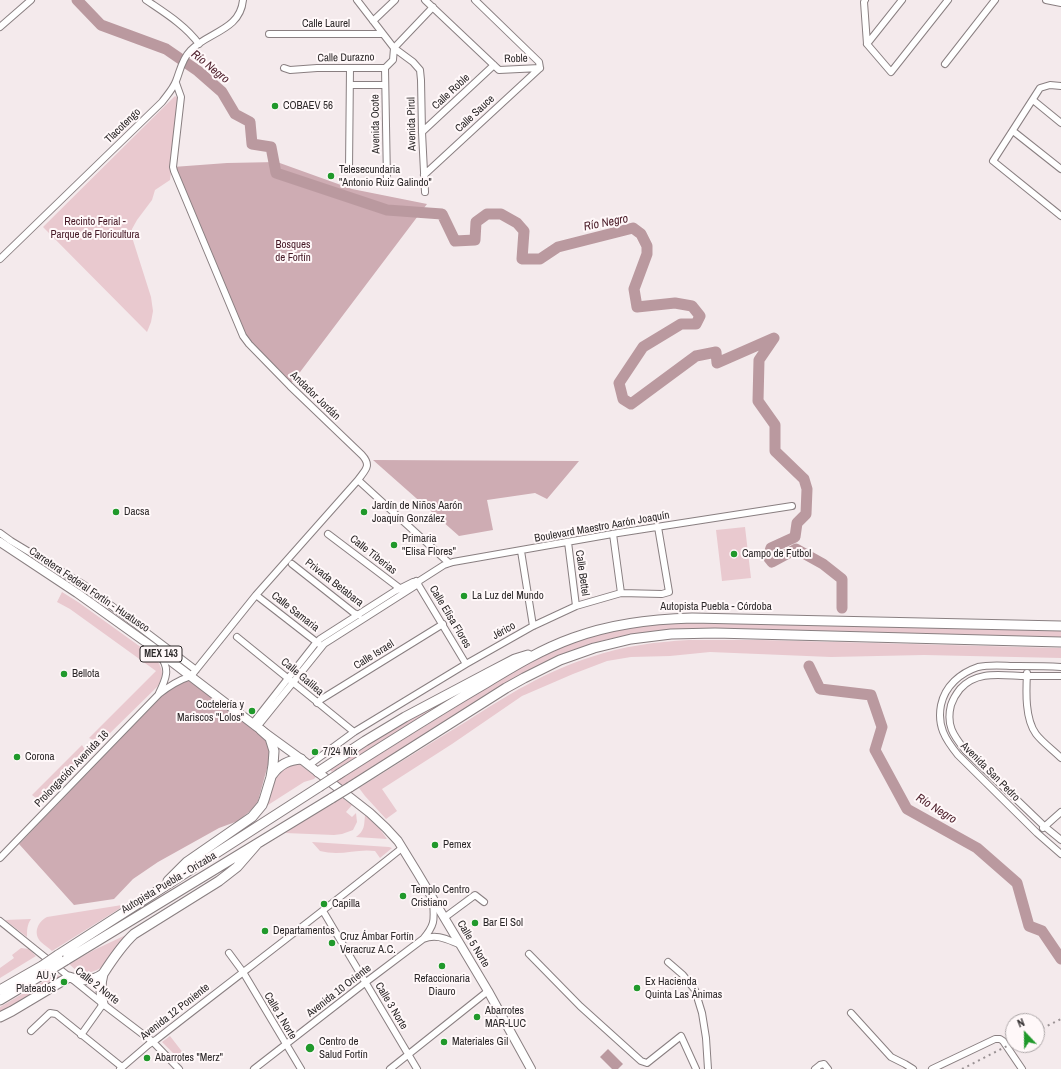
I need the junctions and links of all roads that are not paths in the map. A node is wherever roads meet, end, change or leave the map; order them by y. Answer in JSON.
{"nodes":[{"id":1,"x":31,"y":0,"type":"edge"},
{"id":2,"x":146,"y":0,"type":"edge"},
{"id":3,"x":243,"y":0,"type":"edge"},
{"id":4,"x":357,"y":0,"type":"edge"},
{"id":5,"x":395,"y":0,"type":"edge"},
{"id":6,"x":425,"y":0,"type":"edge"},
{"id":7,"x":475,"y":0,"type":"edge"},
{"id":8,"x":865,"y":0,"type":"edge"},
{"id":9,"x":902,"y":0,"type":"edge"},
{"id":10,"x":948,"y":0,"type":"edge"},
{"id":11,"x":995,"y":0,"type":"edge"},
{"id":12,"x":1046,"y":0,"type":"edge"},
{"id":13,"x":1061,"y":3,"type":"edge"},
{"id":14,"x":433,"y":7,"type":"junction"},
{"id":15,"x":373,"y":21,"type":"junction"},
{"id":16,"x":0,"y":27,"type":"edge"},
{"id":17,"x":269,"y":34,"type":"dead end"},
{"id":18,"x":383,"y":34,"type":"junction"},
{"id":19,"x":199,"y":44,"type":"junction"},
{"id":20,"x":867,"y":44,"type":"junction"},
{"id":21,"x":394,"y":48,"type":"junction"},
{"id":22,"x":945,"y":64,"type":"dead end"},
{"id":23,"x":494,"y":65,"type":"junction"},
{"id":24,"x":284,"y":68,"type":"dead end"},
{"id":25,"x":350,"y":68,"type":"junction"},
{"id":26,"x":385,"y":68,"type":"junction"},
{"id":27,"x":540,"y":68,"type":"junction"},
{"id":28,"x":176,"y":83,"type":"junction"},
{"id":29,"x":350,"y":85,"type":"junction"},
{"id":30,"x":385,"y":85,"type":"junction"},
{"id":31,"x":1061,"y":86,"type":"edge"},
{"id":32,"x":1033,"y":100,"type":"junction"},
{"id":33,"x":1061,"y":123,"type":"edge"},
{"id":34,"x":1013,"y":131,"type":"junction"},
{"id":35,"x":422,"y":132,"type":"junction"},
{"id":36,"x":349,"y":169,"type":"dead end"},
{"id":37,"x":1061,"y":169,"type":"edge"},
{"id":38,"x":424,"y":175,"type":"junction"},
{"id":39,"x":387,"y":181,"type":"dead end"},
{"id":40,"x":425,"y":192,"type":"dead end"},
{"id":41,"x":1061,"y":216,"type":"edge"},
{"id":42,"x":0,"y":259,"type":"edge"},
{"id":43,"x":358,"y":480,"type":"junction"},
{"id":44,"x":792,"y":506,"type":"dead end"},
{"id":45,"x":658,"y":527,"type":"junction"},
{"id":46,"x":0,"y":533,"type":"edge"},
{"id":47,"x":328,"y":534,"type":"dead end"},
{"id":48,"x":613,"y":534,"type":"junction"},
{"id":49,"x":0,"y":542,"type":"edge"},
{"id":50,"x":568,"y":542,"type":"junction"},
{"id":51,"x":522,"y":551,"type":"junction"},
{"id":52,"x":449,"y":563,"type":"junction"},
{"id":53,"x":292,"y":564,"type":"dead end"},
{"id":54,"x":418,"y":582,"type":"junction"},
{"id":55,"x":402,"y":591,"type":"junction"},
{"id":56,"x":621,"y":593,"type":"junction"},
{"id":57,"x":256,"y":594,"type":"junction"},
{"id":58,"x":576,"y":606,"type":"junction"},
{"id":59,"x":358,"y":614,"type":"junction"},
{"id":60,"x":364,"y":619,"type":"junction"},
{"id":61,"x":443,"y":624,"type":"junction"},
{"id":62,"x":533,"y":626,"type":"junction"},
{"id":63,"x":1061,"y":626,"type":"edge"},
{"id":64,"x":237,"y":637,"type":"dead end"},
{"id":65,"x":1061,"y":642,"type":"edge"},
{"id":66,"x":320,"y":644,"type":"junction"},
{"id":67,"x":151,"y":646,"type":"junction"},
{"id":68,"x":548,"y":648,"type":"junction"},
{"id":69,"x":466,"y":664,"type":"junction"},
{"id":70,"x":1027,"y":666,"type":"junction"},
{"id":71,"x":1061,"y":667,"type":"edge"},
{"id":72,"x":193,"y":673,"type":"junction"},
{"id":73,"x":1027,"y":676,"type":"junction"},
{"id":74,"x":1061,"y":676,"type":"edge"},
{"id":75,"x":291,"y":680,"type":"junction"},
{"id":76,"x":158,"y":694,"type":"junction"},
{"id":77,"x":317,"y":703,"type":"junction"},
{"id":78,"x":257,"y":727,"type":"junction"},
{"id":79,"x":354,"y":732,"type":"junction"},
{"id":80,"x":1061,"y":758,"type":"edge"},
{"id":81,"x":305,"y":762,"type":"junction"},
{"id":82,"x":318,"y":772,"type":"junction"},
{"id":83,"x":339,"y":774,"type":"joint"},
{"id":84,"x":271,"y":777,"type":"junction"},
{"id":85,"x":1061,"y":812,"type":"edge"},
{"id":86,"x":1044,"y":826,"type":"junction"},
{"id":87,"x":1037,"y":832,"type":"junction"},
{"id":88,"x":1061,"y":840,"type":"edge"},
{"id":89,"x":257,"y":844,"type":"junction"},
{"id":90,"x":402,"y":848,"type":"junction"},
{"id":91,"x":1061,"y":854,"type":"edge"},
{"id":92,"x":0,"y":858,"type":"edge"},
{"id":93,"x":160,"y":890,"type":"junction"},
{"id":94,"x":433,"y":899,"type":"junction"},
{"id":95,"x":484,"y":902,"type":"dead end"},
{"id":96,"x":323,"y":911,"type":"junction"},
{"id":97,"x":444,"y":918,"type":"junction"},
{"id":98,"x":0,"y":921,"type":"edge"},
{"id":99,"x":423,"y":939,"type":"junction"},
{"id":100,"x":461,"y":946,"type":"junction"},
{"id":101,"x":229,"y":953,"type":"dead end"},
{"id":102,"x":529,"y":954,"type":"dead end"},
{"id":103,"x":62,"y":958,"type":"junction"},
{"id":104,"x":668,"y":962,"type":"dead end"},
{"id":105,"x":46,"y":968,"type":"junction"},
{"id":106,"x":242,"y":972,"type":"junction"},
{"id":107,"x":102,"y":974,"type":"junction"},
{"id":108,"x":69,"y":977,"type":"junction"},
{"id":109,"x":366,"y":982,"type":"junction"},
{"id":110,"x":0,"y":990,"type":"edge"},
{"id":111,"x":488,"y":991,"type":"junction"},
{"id":112,"x":0,"y":1000,"type":"edge"},
{"id":113,"x":103,"y":1004,"type":"junction"},
{"id":114,"x":851,"y":1012,"type":"dead end"},
{"id":115,"x":0,"y":1017,"type":"edge"},
{"id":116,"x":31,"y":1031,"type":"dead end"},
{"id":117,"x":81,"y":1035,"type":"junction"},
{"id":118,"x":153,"y":1042,"type":"junction"},
{"id":119,"x":286,"y":1044,"type":"junction"},
{"id":120,"x":408,"y":1054,"type":"junction"},
{"id":121,"x":826,"y":1067,"type":"edge"},
{"id":122,"x":121,"y":1068,"type":"edge"},
{"id":123,"x":528,"y":1068,"type":"edge"},
{"id":124,"x":179,"y":1069,"type":"edge"},
{"id":125,"x":254,"y":1069,"type":"edge"},
{"id":126,"x":301,"y":1069,"type":"edge"},
{"id":127,"x":390,"y":1069,"type":"edge"},
{"id":128,"x":417,"y":1069,"type":"edge"},
{"id":129,"x":696,"y":1069,"type":"edge"},
{"id":130,"x":708,"y":1069,"type":"edge"},
{"id":131,"x":815,"y":1069,"type":"edge"},
{"id":132,"x":913,"y":1069,"type":"edge"},
{"id":133,"x":932,"y":1069,"type":"edge"},
{"id":134,"x":1022,"y":1069,"type":"edge"}],
"edges":[{"from":1,"to":16,"type":"street"},
{"from":2,"to":19,"type":"street"},
{"from":3,"to":19,"type":"street","name":"Tlacotengo"},
{"from":4,"to":15,"type":"street"},
{"from":5,"to":15,"type":"street"},
{"from":6,"to":14,"type":"street"},
{"from":7,"to":27,"type":"street"},
{"from":8,"to":20,"type":"street"},
{"from":9,"to":20,"type":"street"},
{"from":10,"to":20,"type":"street"},
{"from":11,"to":22,"type":"street"},
{"from":12,"to":13,"type":"street"},
{"from":14,"to":21,"type":"street"},
{"from":14,"to":23,"type":"street"},
{"from":15,"to":18,"type":"street"},
{"from":17,"to":18,"type":"street","name":"Calle Laurel"},
{"from":18,"to":21,"type":"street"},
{"from":19,"to":28,"type":"street","name":"Tlacotengo"},
{"from":21,"to":26,"type":"street","name":"Calle Durazno"},
{"from":21,"to":35,"type":"street","name":"Avenida Pirul"},
{"from":23,"to":27,"type":"street","name":"Roble"},
{"from":23,"to":35,"type":"street","name":"Calle Roble"},
{"from":24,"to":25,"type":"street","name":"Calle Durazno"},
{"from":25,"to":26,"type":"street","name":"Calle Durazno"},
{"from":25,"to":29,"type":"street"},
{"from":26,"to":30,"type":"street","name":"Avenida Ocote"},
{"from":27,"to":38,"type":"street","name":"Calle Sauce"},
{"from":28,"to":42,"type":"street","name":"Tlacotengo"},
{"from":28,"to":43,"type":"street","name":"Andador Jordán"},
{"from":29,"to":30,"type":"street"},
{"from":29,"to":36,"type":"street"},
{"from":30,"to":39,"type":"street","name":"Avenida Ocote"},
{"from":31,"to":32,"type":"street"},
{"from":32,"to":33,"type":"street"},
{"from":32,"to":34,"type":"street"},
{"from":34,"to":37,"type":"street"},
{"from":34,"to":41,"type":"street"},
{"from":35,"to":38,"type":"street","name":"Avenida Pirul"},
{"from":38,"to":40,"type":"street","name":"Avenida Pirul"},
{"from":43,"to":52,"type":"street"},
{"from":43,"to":57,"type":"street","name":"Andador Jordán"},
{"from":44,"to":45,"type":"street","name":"Boulevard Maestro Aarón Joaquín"},
{"from":45,"to":48,"type":"street","name":"Boulevard Maestro Aarón Joaquín"},
{"from":45,"to":56,"type":"street","name":"Jérico"},
{"from":46,"to":72,"type":"street"},
{"from":47,"to":55,"type":"street","name":"Calle Tiberias"},
{"from":48,"to":50,"type":"street","name":"Boulevard Maestro Aarón Joaquín"},
{"from":48,"to":56,"type":"street"},
{"from":49,"to":67,"type":"main road","name":"Carretera Federal Fortín - Huatusco","number":"MEX 143"},
{"from":50,"to":51,"type":"street","name":"Boulevard Maestro Aarón Joaquín"},
{"from":50,"to":58,"type":"street","name":"Calle Bettel"},
{"from":51,"to":52,"type":"street","name":"Boulevard Maestro Aarón Joaquín"},
{"from":51,"to":62,"type":"street"},
{"from":52,"to":54,"type":"street","name":"Boulevard Maestro Aarón Joaquín"},
{"from":53,"to":59,"type":"street","name":"Privada Betabara"},
{"from":54,"to":55,"type":"street","name":"Boulevard Maestro Aarón Joaquín"},
{"from":54,"to":61,"type":"street","name":"Calle Elisa Flores"},
{"from":55,"to":59,"type":"street","name":"Boulevard Maestro Aarón Joaquín"},
{"from":55,"to":60,"type":"street","name":"Boulevard Maestro Aarón Joaquín"},
{"from":56,"to":58,"type":"street","name":"Jérico"},
{"from":57,"to":66,"type":"street","name":"Calle Samaria"},
{"from":57,"to":72,"type":"street","name":"Andador Jordán"},
{"from":58,"to":62,"type":"street","name":"Jérico"},
{"from":59,"to":60,"type":"street","name":"Privada Betabara"},
{"from":59,"to":66,"type":"street","name":"Boulevard Maestro Aarón Joaquín"},
{"from":60,"to":66,"type":"street","name":"Boulevard Maestro Aarón Joaquín"},
{"from":61,"to":69,"type":"street","name":"Calle Elisa Flores"},
{"from":61,"to":77,"type":"street","name":"Calle Israel"},
{"from":62,"to":69,"type":"street","name":"Jérico"},
{"from":63,"to":68,"type":"highway","name":"Autopista Puebla - Córdoba"},
{"from":64,"to":75,"type":"street","name":"Calle Galilea"},
{"from":65,"to":89,"type":"highway","name":"Autopista Puebla - Orizaba","bridge":true},
{"from":66,"to":75,"type":"street","name":"Boulevard Maestro Aarón Joaquín"},
{"from":67,"to":72,"type":"main road","name":"Carretera Federal Fortín - Huatusco","number":"MEX 143"},
{"from":67,"to":76,"type":"street"},
{"from":68,"to":82,"type":"highway"},
{"from":68,"to":83,"type":"highway","name":"Autopista Puebla - Córdoba"},
{"from":69,"to":79,"type":"street","name":"Jérico"},
{"from":70,"to":71,"type":"street","name":"Avenida San Pedro"},
{"from":70,"to":73,"type":"street"},
{"from":70,"to":87,"type":"street","name":"Avenida San Pedro"},
{"from":72,"to":76,"type":"street"},
{"from":72,"to":78,"type":"main road","name":"Carretera Federal Fortín - Huatusco","number":"MEX 143"},
{"from":73,"to":74,"type":"street","name":"Avenida San Pedro"},
{"from":73,"to":80,"type":"street"},
{"from":73,"to":86,"type":"street","name":"Avenida San Pedro"},
{"from":75,"to":77,"type":"street","name":"Calle Galilea"},
{"from":75,"to":78,"type":"street","name":"Boulevard Maestro Aarón Joaquín"},
{"from":76,"to":92,"type":"street","name":"Prolongación Avenida 16"},
{"from":77,"to":79,"type":"street","name":"Calle Galilea"},
{"from":78,"to":81,"type":"main road","name":"Carretera Federal Fortín - Huatusco","number":"MEX 143"},
{"from":78,"to":84,"type":"highway"},
{"from":79,"to":81,"type":"street","name":"Jérico"},
{"from":81,"to":82,"type":"main road","name":"Carretera Federal Fortín - Huatusco","number":"MEX 143"},
{"from":81,"to":84,"type":"highway"},
{"from":82,"to":90,"type":"main road","name":"Calle 5 Norte","number":"MEX 143"},
{"from":83,"to":93,"type":"highway","name":"Autopista Puebla - Orizaba","bridge":true},
{"from":84,"to":93,"type":"highway"},
{"from":85,"to":86,"type":"street"},
{"from":86,"to":87,"type":"street"},
{"from":86,"to":88,"type":"street","name":"Avenida San Pedro"},
{"from":87,"to":91,"type":"street","name":"Avenida San Pedro"},
{"from":89,"to":103,"type":"highway","name":"Autopista Puebla - Orizaba"},
{"from":89,"to":107,"type":"highway"},
{"from":90,"to":94,"type":"main road","name":"Calle 5 Norte","number":"MEX 143"},
{"from":90,"to":96,"type":"street","name":"Avenida 12 Poniente"},
{"from":93,"to":103,"type":"highway","name":"Autopista Puebla - Orizaba"},
{"from":94,"to":97,"type":"main road","name":"Calle 5 Norte","number":"MEX 143"},
{"from":94,"to":99,"type":"street"},
{"from":95,"to":97,"type":"street"},
{"from":96,"to":106,"type":"street","name":"Avenida 12 Poniente"},
{"from":96,"to":109,"type":"street","name":"Calle 3 Norte"},
{"from":97,"to":100,"type":"main road","name":"Calle 5 Norte","number":"MEX 143"},
{"from":98,"to":108,"type":"street","name":"Calle 2 Norte"},
{"from":99,"to":100,"type":"street"},
{"from":99,"to":109,"type":"street","name":"Avenida 10 Oriente"},
{"from":100,"to":111,"type":"main road","name":"Calle 5 Norte","number":"MEX 143"},
{"from":101,"to":106,"type":"street","name":"Calle 1 Norte"},
{"from":102,"to":129,"type":"street"},
{"from":103,"to":105,"type":"highway","name":"Autopista Puebla - Orizaba","bridge":true},
{"from":104,"to":130,"type":"street"},
{"from":105,"to":110,"type":"highway","name":"Autopista Puebla - Orizaba"},
{"from":105,"to":112,"type":"highway","name":"Autopista Puebla - Orizaba"},
{"from":106,"to":118,"type":"street","name":"Avenida 12 Poniente"},
{"from":106,"to":119,"type":"street","name":"Calle 1 Norte"},
{"from":107,"to":108,"type":"highway"},
{"from":107,"to":113,"type":"highway"},
{"from":108,"to":113,"type":"street","name":"Calle 2 Norte"},
{"from":108,"to":115,"type":"highway"},
{"from":109,"to":119,"type":"street","name":"Avenida 10 Oriente"},
{"from":109,"to":120,"type":"street","name":"Calle 3 Norte"},
{"from":111,"to":120,"type":"street"},
{"from":111,"to":123,"type":"main road","name":"Calle 5 Norte","number":"MEX 143"},
{"from":113,"to":117,"type":"street"},
{"from":113,"to":118,"type":"street","name":"Calle 2 Norte"},
{"from":114,"to":132,"type":"street"},
{"from":116,"to":117,"type":"street"},
{"from":117,"to":122,"type":"street"},
{"from":118,"to":122,"type":"street","name":"Avenida 12 Poniente"},
{"from":118,"to":124,"type":"street","name":"Calle 2 Norte"},
{"from":119,"to":125,"type":"street","name":"Avenida 10 Oriente"},
{"from":119,"to":126,"type":"street","name":"Calle 1 Norte"},
{"from":120,"to":127,"type":"street"},
{"from":120,"to":128,"type":"street","name":"Calle 3 Norte"},
{"from":121,"to":131,"type":"street"},
{"from":133,"to":134,"type":"street"}]}
